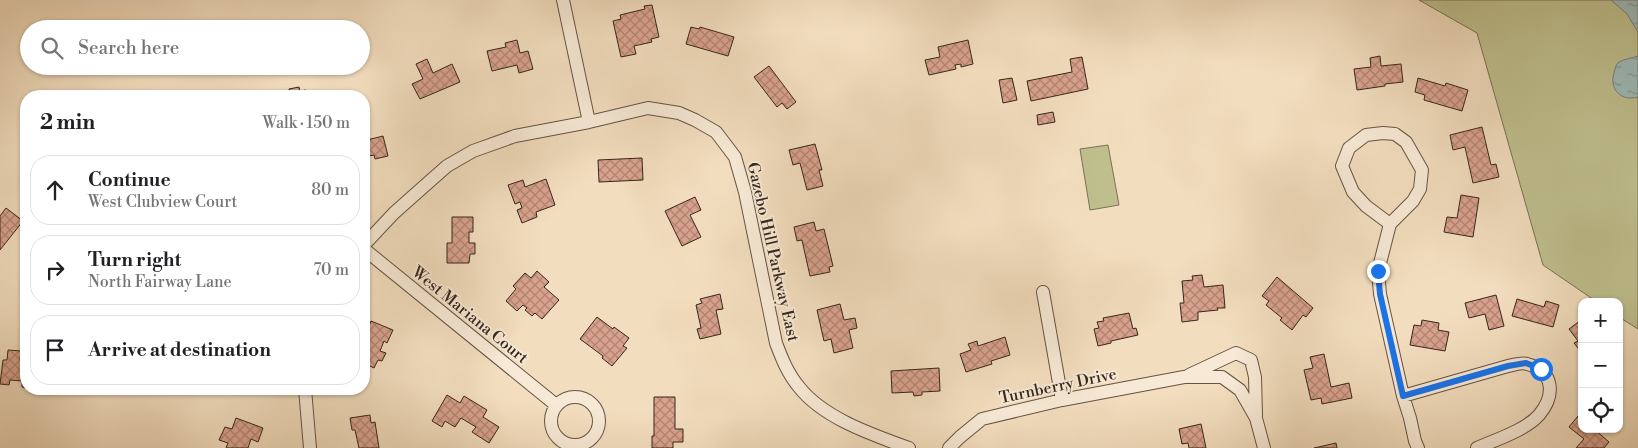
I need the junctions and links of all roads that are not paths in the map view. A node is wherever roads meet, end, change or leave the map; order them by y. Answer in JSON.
{"nodes":[{"id":1,"x":563,"y":0,"type":"edge"},
{"id":2,"x":589,"y":122,"type":"junction"},
{"id":3,"x":1390,"y":224,"type":"junction"},
{"id":4,"x":370,"y":240,"type":"edge"},
{"id":5,"x":370,"y":252,"type":"edge"},
{"id":6,"x":1043,"y":292,"type":"dead end"},
{"id":7,"x":1184,"y":377,"type":"junction"},
{"id":8,"x":306,"y":395,"type":"edge"},
{"id":9,"x":1403,"y":396,"type":"junction"},
{"id":10,"x":1062,"y":400,"type":"junction"},
{"id":11,"x":556,"y":405,"type":"dead end"},
{"id":12,"x":1256,"y":418,"type":"junction"},
{"id":13,"x":310,"y":448,"type":"edge"},
{"id":14,"x":908,"y":448,"type":"edge"},
{"id":15,"x":949,"y":448,"type":"edge"},
{"id":16,"x":1264,"y":448,"type":"edge"},
{"id":17,"x":1418,"y":448,"type":"edge"},
{"id":18,"x":1477,"y":448,"type":"edge"}],
"edges":[{"from":1,"to":2,"type":"street"},
{"from":2,"to":4,"type":"street","name":"Gazebo Hill Parkway East"},
{"from":2,"to":14,"type":"street","name":"Gazebo Hill Parkway East"},
{"from":3,"to":3,"type":"street"},
{"from":3,"to":9,"type":"street"},
{"from":5,"to":11,"type":"street","name":"West Mariana Court"},
{"from":6,"to":10,"type":"street"},
{"from":7,"to":10,"type":"street","name":"Turnberry Drive"},
{"from":7,"to":12,"type":"street","name":"Turnberry Drive"},
{"from":7,"to":12,"type":"street","name":"Turnberry Drive"},
{"from":8,"to":13,"type":"street"},
{"from":9,"to":17,"type":"street"},
{"from":9,"to":18,"type":"street"},
{"from":10,"to":15,"type":"street","name":"Turnberry Drive"},
{"from":12,"to":16,"type":"street","name":"Turnberry Drive"}]}
